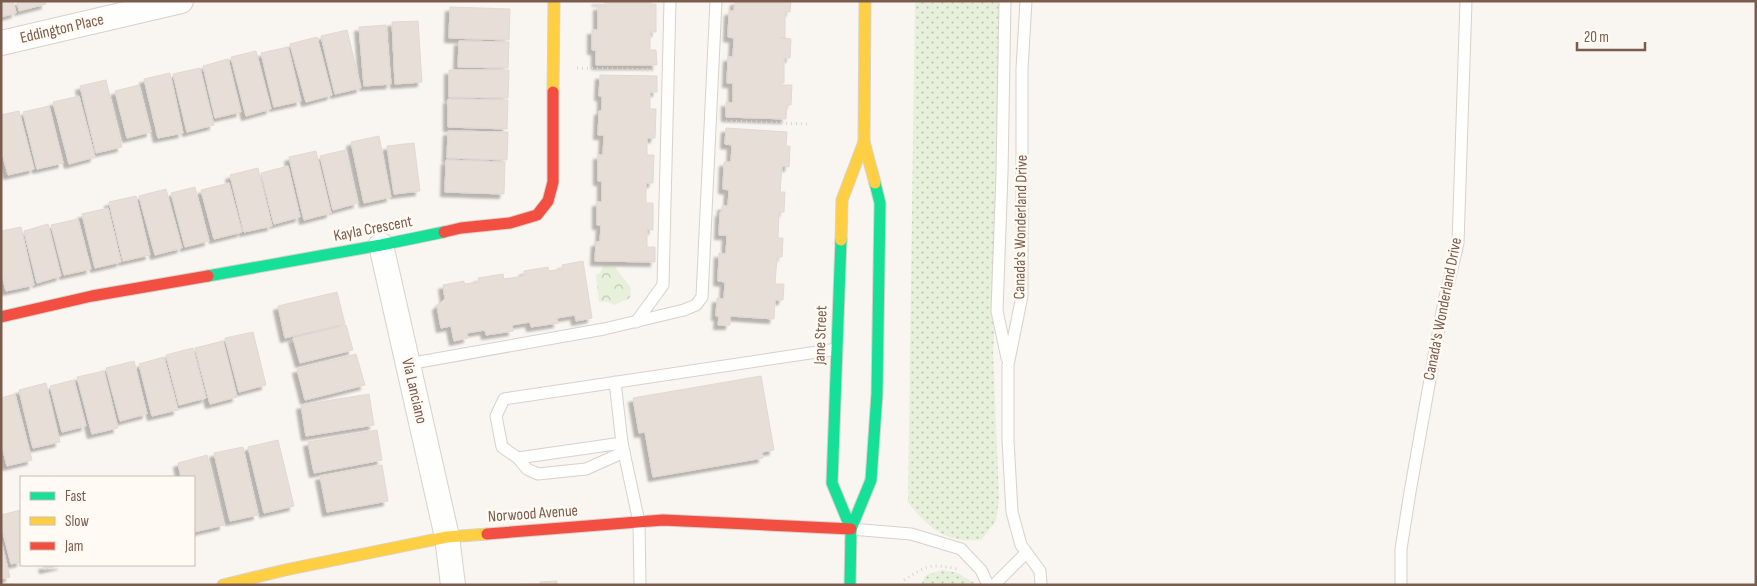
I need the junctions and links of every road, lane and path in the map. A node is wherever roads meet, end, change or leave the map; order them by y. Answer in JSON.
{"nodes":[{"id":1,"x":181,"y":1,"type":"edge"},
{"id":2,"x":554,"y":1,"type":"edge"},
{"id":3,"x":670,"y":1,"type":"edge"},
{"id":4,"x":716,"y":1,"type":"edge"},
{"id":5,"x":865,"y":1,"type":"edge"},
{"id":6,"x":1005,"y":1,"type":"edge"},
{"id":7,"x":1026,"y":1,"type":"edge"},
{"id":8,"x":1466,"y":1,"type":"edge"},
{"id":9,"x":1,"y":43,"type":"edge"},
{"id":10,"x":553,"y":68,"type":"junction"},
{"id":11,"x":669,"y":71,"type":"junction"},
{"id":12,"x":710,"y":120,"type":"junction"},
{"id":13,"x":808,"y":124,"type":"dead end"},
{"id":14,"x":864,"y":142,"type":"junction"},
{"id":15,"x":381,"y":245,"type":"junction"},
{"id":16,"x":1,"y":317,"type":"edge"},
{"id":17,"x":636,"y":322,"type":"junction"},
{"id":18,"x":837,"y":348,"type":"junction"},
{"id":19,"x":408,"y":364,"type":"junction"},
{"id":20,"x":1008,"y":365,"type":"junction"},
{"id":21,"x":615,"y":382,"type":"junction"},
{"id":22,"x":623,"y":448,"type":"junction"},
{"id":23,"x":518,"y":458,"type":"junction"},
{"id":24,"x":639,"y":522,"type":"junction"},
{"id":25,"x":851,"y":529,"type":"junction"},
{"id":26,"x":447,"y":537,"type":"junction"},
{"id":27,"x":1026,"y":553,"type":"junction"},
{"id":28,"x":962,"y":570,"type":"dead end"},
{"id":29,"x":904,"y":580,"type":"dead end"},
{"id":30,"x":222,"y":585,"type":"edge"},
{"id":31,"x":453,"y":585,"type":"edge"},
{"id":32,"x":640,"y":585,"type":"edge"},
{"id":33,"x":850,"y":585,"type":"edge"},
{"id":34,"x":988,"y":585,"type":"edge"},
{"id":35,"x":994,"y":585,"type":"edge"},
{"id":36,"x":1041,"y":585,"type":"edge"},
{"id":37,"x":1401,"y":585,"type":"edge"}],
"edges":[{"from":1,"to":9,"type":"street","name":"Eddington Place"},
{"from":2,"to":10,"type":"street","name":"Kayla Crescent"},
{"from":3,"to":11,"type":"lane"},
{"from":4,"to":12,"type":"lane"},
{"from":5,"to":14,"type":"street","name":"Jane Street"},
{"from":6,"to":20,"type":"lane"},
{"from":7,"to":20,"type":"lane","name":"Canada's Wonderland Drive"},
{"from":8,"to":37,"type":"lane","name":"Canada's Wonderland Drive"},
{"from":10,"to":11,"type":"path"},
{"from":10,"to":15,"type":"street","name":"Kayla Crescent"},
{"from":11,"to":17,"type":"lane"},
{"from":12,"to":13,"type":"path"},
{"from":12,"to":17,"type":"lane"},
{"from":14,"to":18,"type":"street","name":"Jane Street"},
{"from":14,"to":25,"type":"street","name":"Jane Street"},
{"from":15,"to":16,"type":"street","name":"Kayla Crescent"},
{"from":15,"to":19,"type":"street","name":"Via Lanciano"},
{"from":17,"to":19,"type":"lane"},
{"from":18,"to":21,"type":"lane"},
{"from":18,"to":25,"type":"street","name":"Jane Street"},
{"from":19,"to":26,"type":"street","name":"Via Lanciano"},
{"from":20,"to":27,"type":"lane","name":"Canada's Wonderland Drive"},
{"from":21,"to":22,"type":"lane"},
{"from":21,"to":23,"type":"lane"},
{"from":22,"to":23,"type":"lane"},
{"from":22,"to":23,"type":"lane"},
{"from":22,"to":24,"type":"lane"},
{"from":24,"to":25,"type":"street","name":"Norwood Avenue"},
{"from":24,"to":26,"type":"street","name":"Norwood Avenue"},
{"from":24,"to":32,"type":"lane"},
{"from":25,"to":33,"type":"street","name":"Jane Street"},
{"from":25,"to":34,"type":"lane"},
{"from":26,"to":30,"type":"street","name":"Norwood Avenue"},
{"from":26,"to":31,"type":"street","name":"Via Lanciano"},
{"from":27,"to":35,"type":"lane"},
{"from":27,"to":36,"type":"lane","name":"Canada's Wonderland Drive"},
{"from":28,"to":29,"type":"path"}]}
